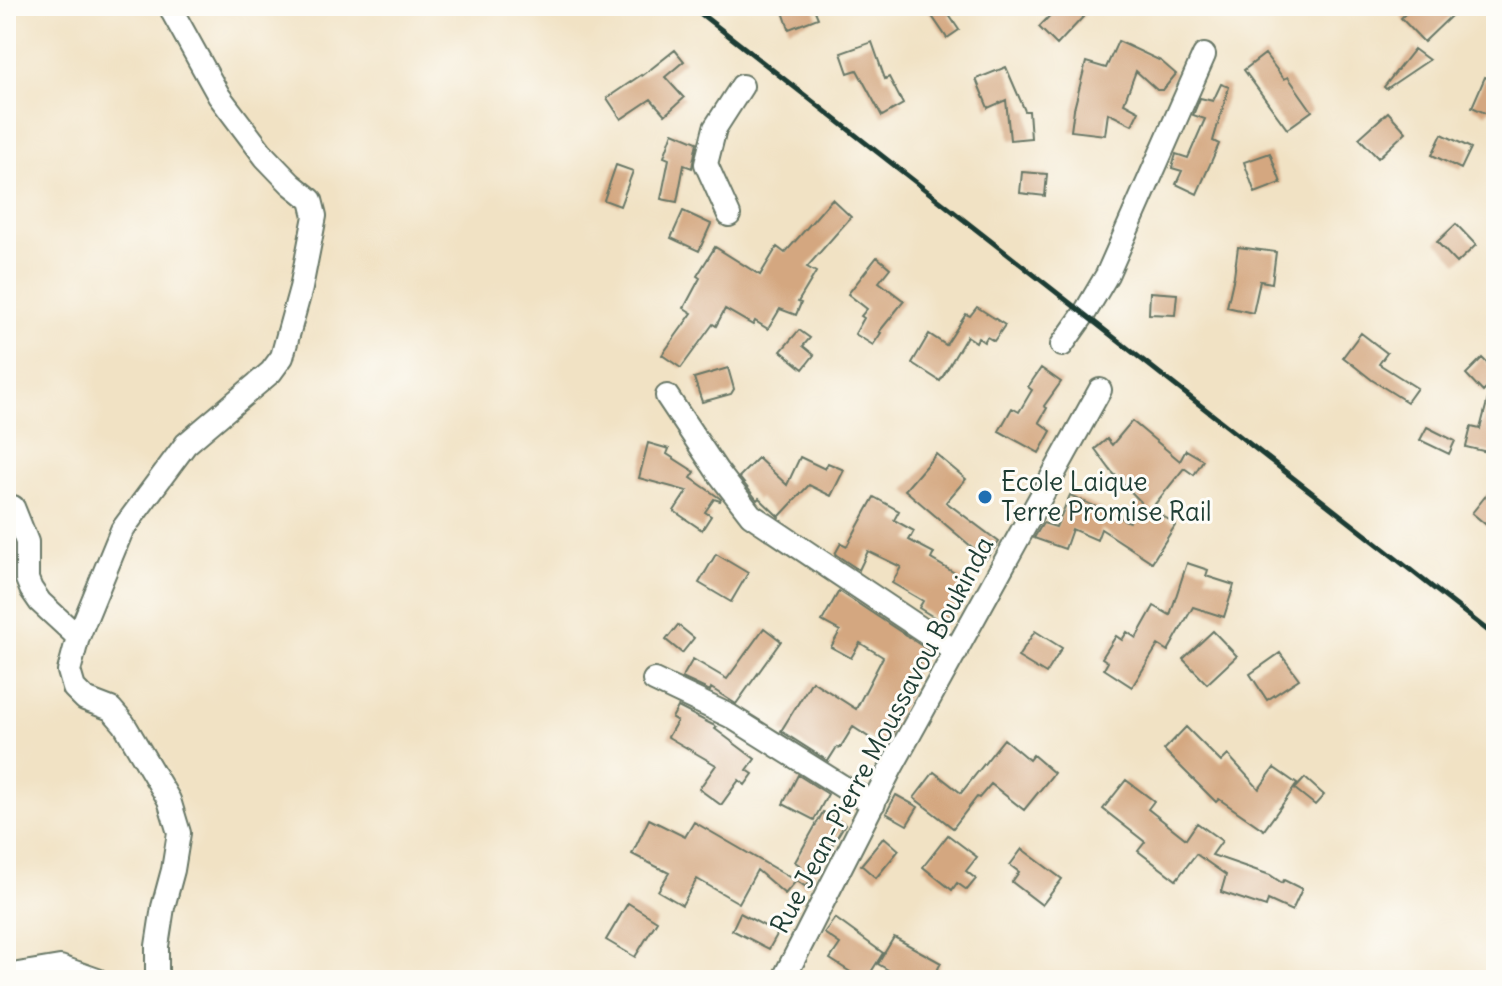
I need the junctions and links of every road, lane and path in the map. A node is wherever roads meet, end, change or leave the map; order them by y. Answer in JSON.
{"nodes":[{"id":1,"x":172,"y":6,"type":"edge"},
{"id":2,"x":1204,"y":55,"type":"dead end"},
{"id":3,"x":742,"y":86,"type":"dead end"},
{"id":4,"x":729,"y":215,"type":"dead end"},
{"id":5,"x":1062,"y":345,"type":"dead end"},
{"id":6,"x":1100,"y":390,"type":"dead end"},
{"id":7,"x":667,"y":396,"type":"dead end"},
{"id":8,"x":13,"y":507,"type":"dead end"},
{"id":9,"x":78,"y":637,"type":"junction"},
{"id":10,"x":956,"y":652,"type":"junction"},
{"id":11,"x":654,"y":680,"type":"dead end"},
{"id":12,"x":874,"y":803,"type":"junction"},
{"id":13,"x":6,"y":979,"type":"edge"},
{"id":14,"x":97,"y":980,"type":"edge"},
{"id":15,"x":157,"y":980,"type":"edge"},
{"id":16,"x":783,"y":980,"type":"edge"}],
"edges":[{"from":1,"to":9,"type":"street"},
{"from":2,"to":5,"type":"street"},
{"from":3,"to":4,"type":"street"},
{"from":6,"to":10,"type":"street","name":"Rue Jean-Pierre Moussavou Boukinda"},
{"from":7,"to":10,"type":"street"},
{"from":8,"to":9,"type":"street"},
{"from":9,"to":15,"type":"street"},
{"from":10,"to":12,"type":"street","name":"Rue Jean-Pierre Moussavou Boukinda"},
{"from":11,"to":12,"type":"street"},
{"from":12,"to":16,"type":"street","name":"Rue Jean-Pierre Moussavou Boukinda"},
{"from":13,"to":14,"type":"street"}]}
